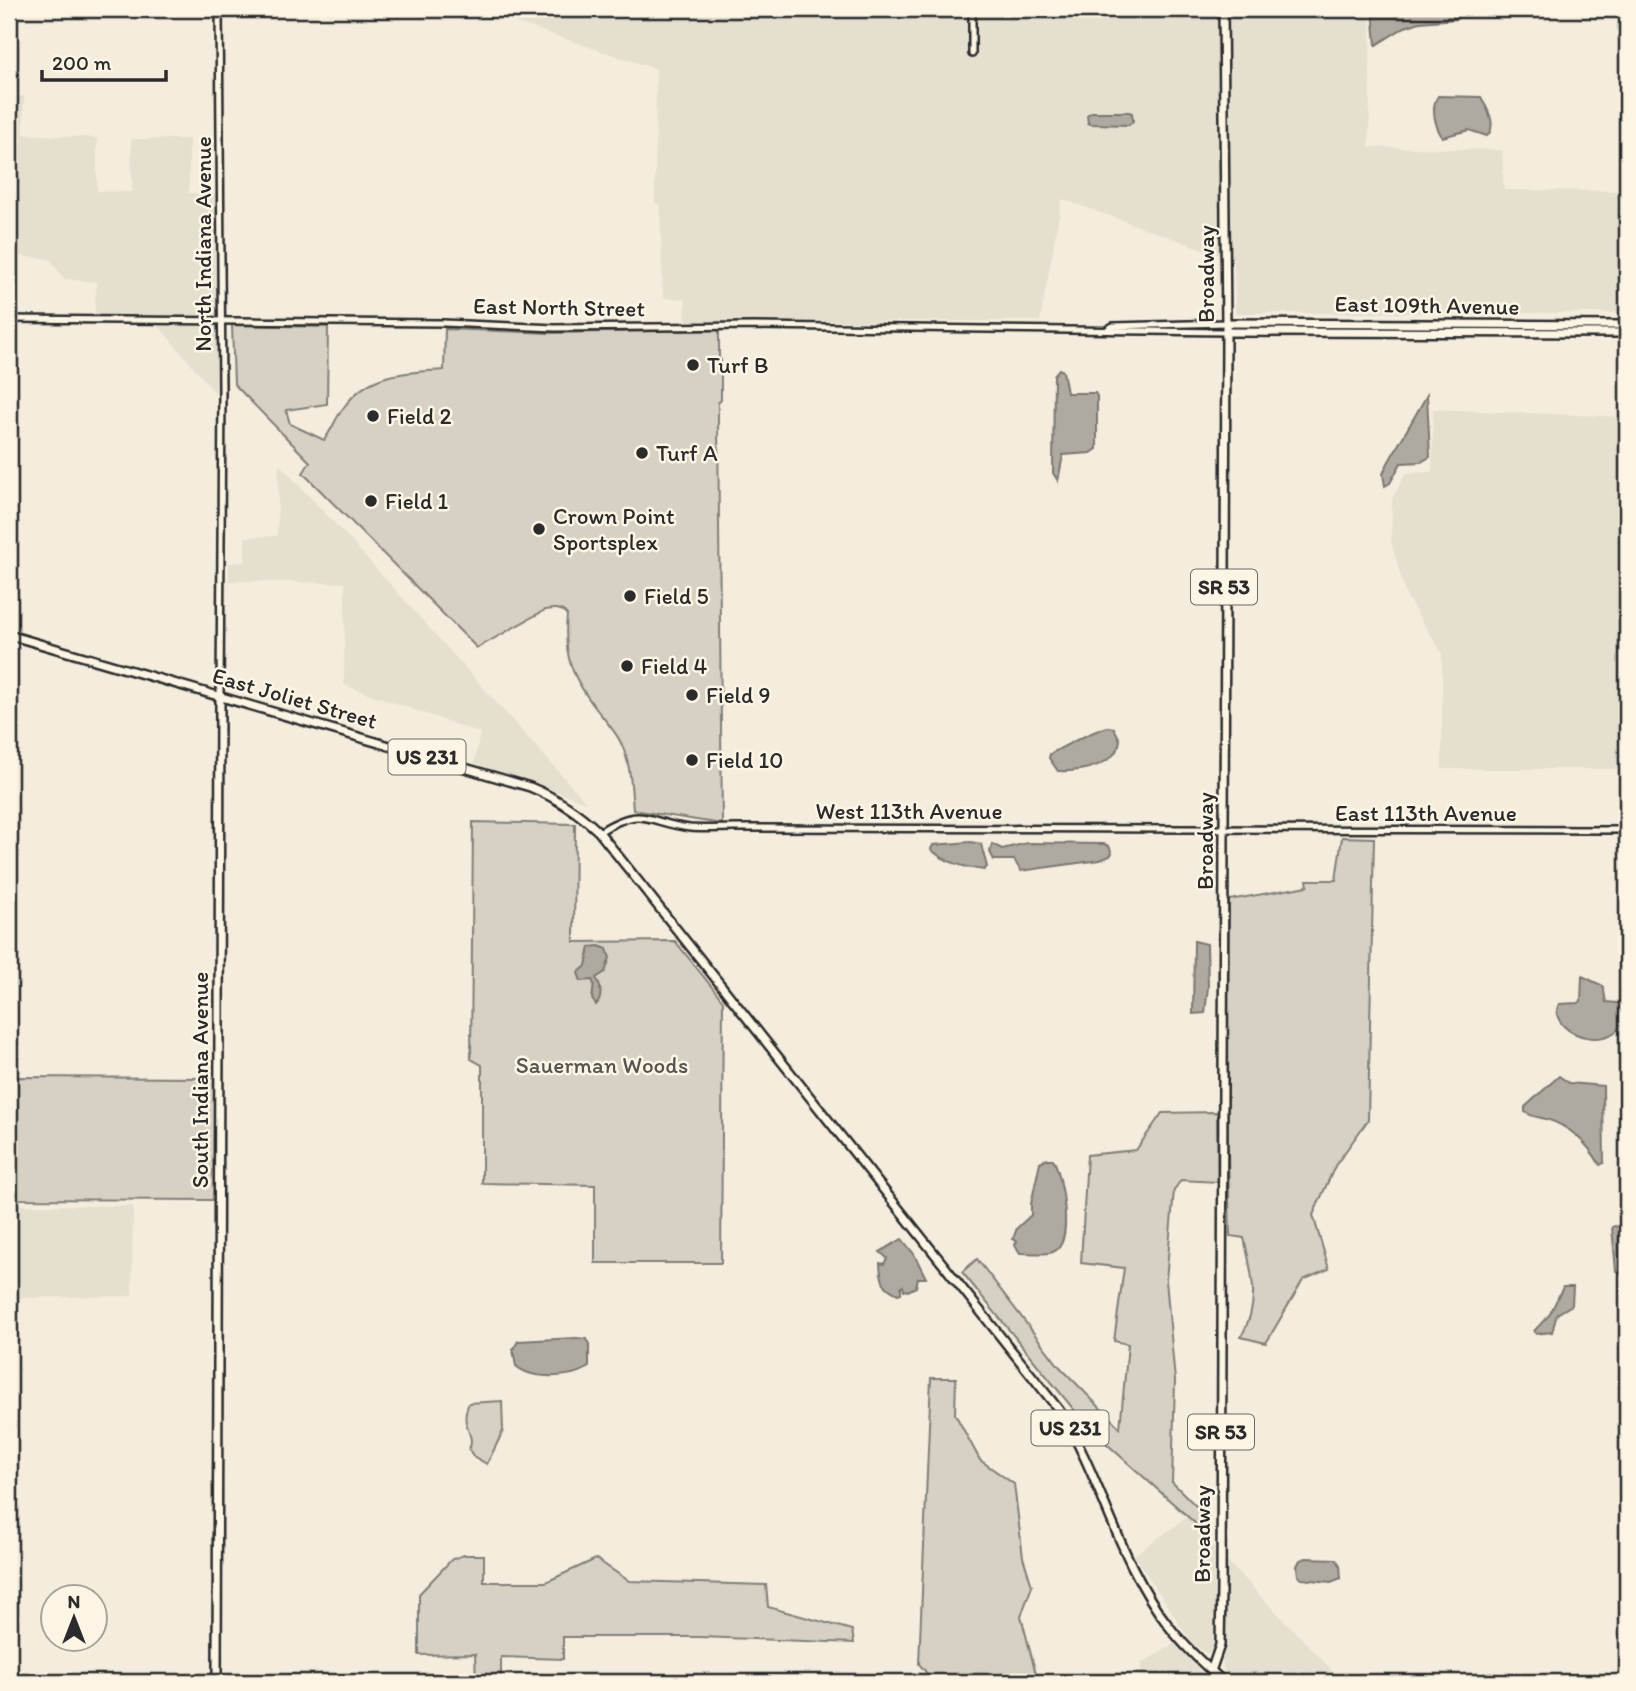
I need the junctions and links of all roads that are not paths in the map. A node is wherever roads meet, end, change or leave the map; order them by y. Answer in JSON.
{"nodes":[{"id":1,"x":219,"y":9,"type":"edge"},
{"id":2,"x":972,"y":9,"type":"edge"},
{"id":3,"x":1223,"y":9,"type":"edge"},
{"id":4,"x":972,"y":54,"type":"dead end"},
{"id":5,"x":9,"y":319,"type":"edge"},
{"id":6,"x":221,"y":321,"type":"junction"},
{"id":7,"x":1627,"y":325,"type":"edge"},
{"id":8,"x":1226,"y":328,"type":"junction"},
{"id":9,"x":1627,"y":333,"type":"edge"},
{"id":10,"x":221,"y":478,"type":"joint"},
{"id":11,"x":9,"y":635,"type":"edge"},
{"id":12,"x":220,"y":696,"type":"junction"},
{"id":13,"x":1224,"y":830,"type":"junction"},
{"id":14,"x":1627,"y":830,"type":"edge"},
{"id":15,"x":599,"y":832,"type":"junction"},
{"id":16,"x":1211,"y":1671,"type":"junction"},
{"id":17,"x":217,"y":1682,"type":"edge"},
{"id":18,"x":1224,"y":1682,"type":"edge"}],
"edges":[{"from":1,"to":6,"type":"street","name":"North Indiana Avenue"},
{"from":2,"to":4,"type":"street"},
{"from":3,"to":8,"type":"main road","name":"Broadway","number":"SR 53"},
{"from":5,"to":6,"type":"street","name":"East North Street"},
{"from":6,"to":8,"type":"street","name":"East North Street"},
{"from":6,"to":10,"type":"street","name":"North Indiana Avenue"},
{"from":7,"to":8,"type":"main road","name":"East 109th Avenue"},
{"from":8,"to":9,"type":"main road","name":"East 109th Avenue"},
{"from":8,"to":13,"type":"main road","name":"Broadway","number":"SR 53"},
{"from":10,"to":12,"type":"street","name":"South Indiana Avenue"},
{"from":11,"to":12,"type":"main road","name":"East Joliet Street","number":"US 231"},
{"from":12,"to":15,"type":"main road","name":"East Joliet Street","number":"US 231"},
{"from":12,"to":17,"type":"main road","name":"South Indiana Avenue"},
{"from":13,"to":14,"type":"street","name":"East 113th Avenue"},
{"from":13,"to":15,"type":"street","name":"West 113th Avenue"},
{"from":13,"to":16,"type":"main road","name":"Broadway","number":"SR 53"},
{"from":15,"to":16,"type":"main road","number":"US 231"},
{"from":16,"to":18,"type":"main road","number":"US 231"}]}
